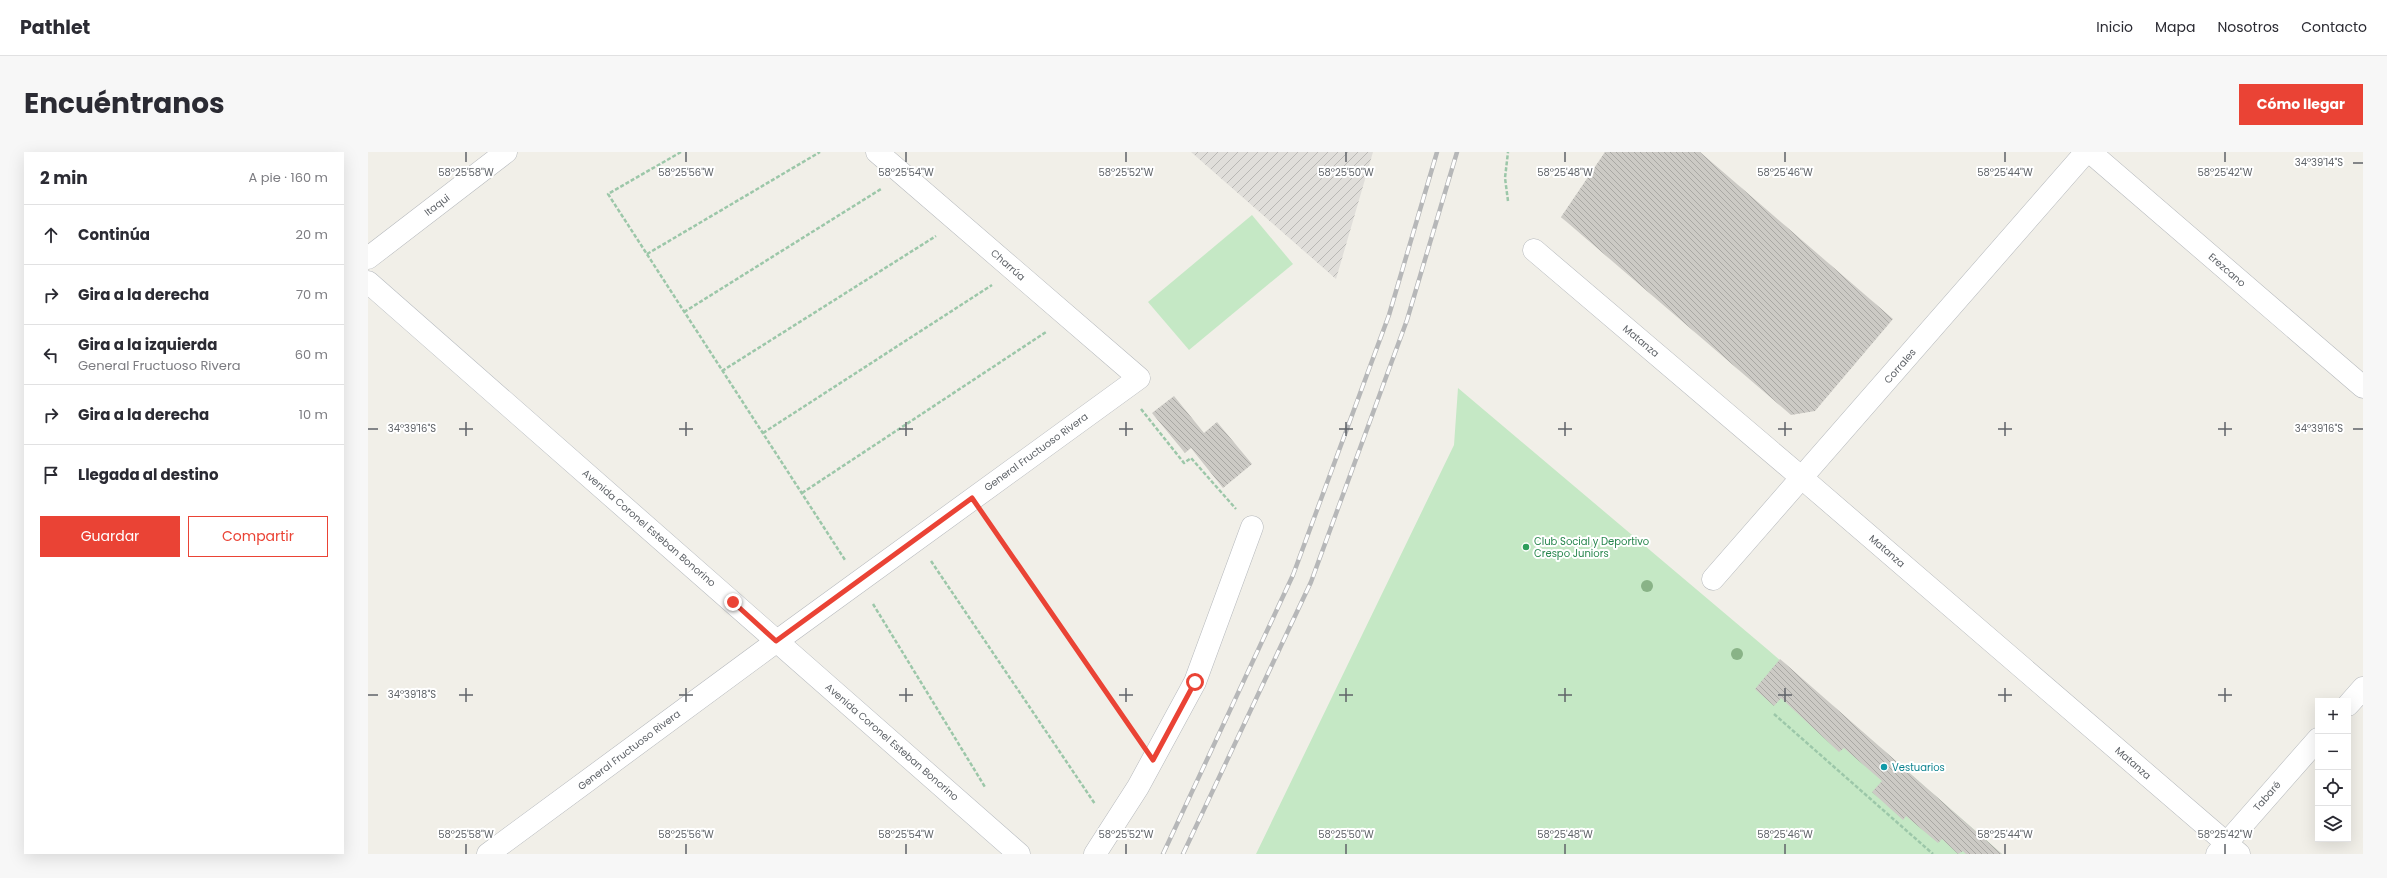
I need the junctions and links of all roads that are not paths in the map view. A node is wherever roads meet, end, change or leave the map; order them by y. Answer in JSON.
{"nodes":[{"id":1,"x":506,"y":152,"type":"edge"},
{"id":2,"x":877,"y":152,"type":"edge"},
{"id":3,"x":2086,"y":152,"type":"edge"},
{"id":4,"x":2090,"y":152,"type":"edge"},
{"id":5,"x":1534,"y":250,"type":"dead end"},
{"id":6,"x":368,"y":258,"type":"edge"},
{"id":7,"x":368,"y":282,"type":"edge"},
{"id":8,"x":1131,"y":383,"type":"joint"},
{"id":9,"x":2363,"y":387,"type":"edge"},
{"id":10,"x":1802,"y":478,"type":"junction"},
{"id":11,"x":1252,"y":527,"type":"road end"},
{"id":12,"x":1713,"y":579,"type":"dead end"},
{"id":13,"x":776,"y":641,"type":"junction"},
{"id":14,"x":2363,"y":688,"type":"edge"},
{"id":15,"x":2351,"y":702,"type":"edge"},
{"id":16,"x":2315,"y":743,"type":"edge"},
{"id":17,"x":2227,"y":850,"type":"edge"},
{"id":18,"x":488,"y":854,"type":"edge"},
{"id":19,"x":1019,"y":854,"type":"edge"},
{"id":20,"x":1094,"y":854,"type":"edge"}],
"edges":[{"from":1,"to":6,"type":"street","name":"Itaqui"},
{"from":2,"to":8,"type":"street","name":"Charrúa"},
{"from":3,"to":10,"type":"street","name":"Corrales"},
{"from":4,"to":9,"type":"street","name":"Erezcano"},
{"from":5,"to":10,"type":"street","name":"Matanza"},
{"from":7,"to":13,"type":"street","name":"Avenida Coronel Esteban Bonorino"},
{"from":8,"to":13,"type":"street","name":"General Fructuoso Rivera"},
{"from":10,"to":12,"type":"street","name":"Corrales"},
{"from":10,"to":17,"type":"street","name":"Matanza"},
{"from":11,"to":20,"type":"street"},
{"from":13,"to":18,"type":"street","name":"General Fructuoso Rivera"},
{"from":13,"to":19,"type":"street","name":"Avenida Coronel Esteban Bonorino"},
{"from":14,"to":15,"type":"street"},
{"from":16,"to":17,"type":"street","name":"Tabaré"}]}
